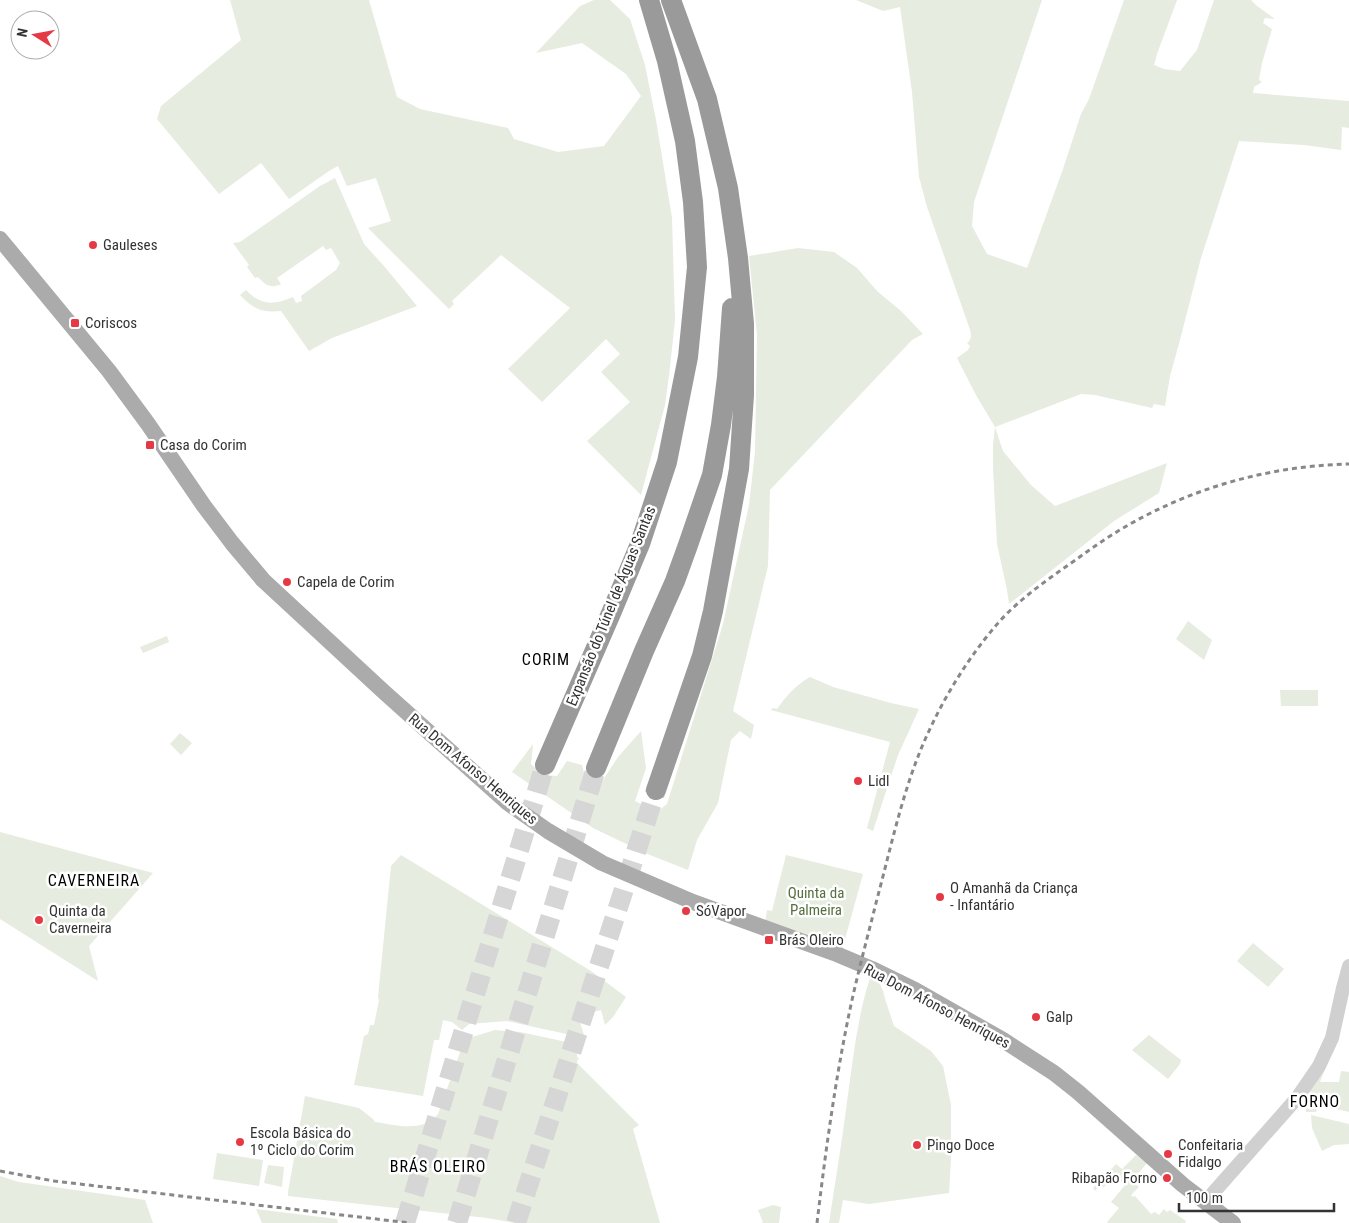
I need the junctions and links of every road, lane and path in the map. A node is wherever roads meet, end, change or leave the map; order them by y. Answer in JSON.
{"nodes":[{"id":1,"x":640,"y":0,"type":"edge"},
{"id":2,"x":649,"y":0,"type":"edge"},
{"id":3,"x":671,"y":0,"type":"edge"},
{"id":4,"x":667,"y":61,"type":"junction"},
{"id":5,"x":0,"y":239,"type":"edge"},
{"id":6,"x":736,"y":248,"type":"junction"},
{"id":7,"x":545,"y":765,"type":"tunnel mouth"},
{"id":8,"x":596,"y":768,"type":"tunnel mouth"},
{"id":9,"x":656,"y":790,"type":"tunnel mouth"},
{"id":10,"x":1349,"y":966,"type":"edge"},
{"id":11,"x":1206,"y":1201,"type":"junction"},
{"id":12,"x":1233,"y":1223,"type":"edge"}],
"edges":[{"from":1,"to":4,"type":"highway"},
{"from":2,"to":4,"type":"highway"},
{"from":3,"to":6,"type":"highway"},
{"from":4,"to":7,"type":"highway","name":"Expansão do Túnel de Águas Santas"},
{"from":5,"to":11,"type":"main road","name":"Rua Dom Afonso Henriques"},
{"from":6,"to":8,"type":"highway"},
{"from":6,"to":9,"type":"highway"},
{"from":10,"to":11,"type":"street"},
{"from":11,"to":12,"type":"main road","name":"Rua Dom Afonso Henriques"}]}
